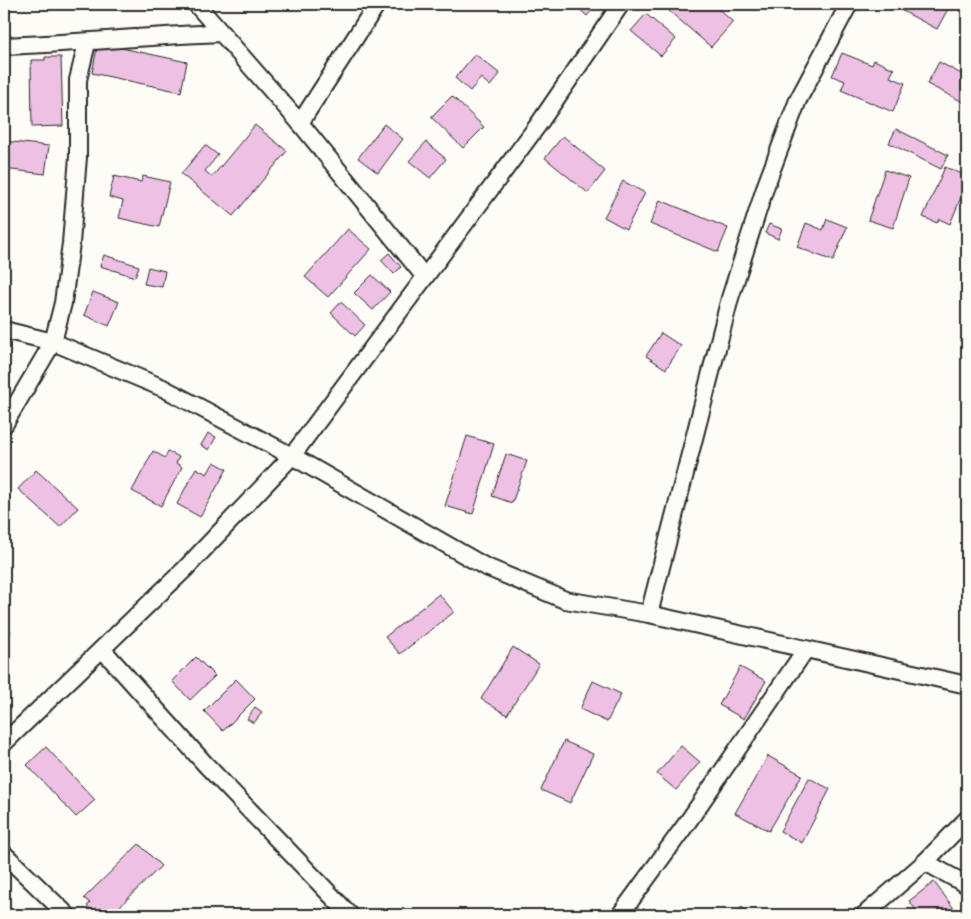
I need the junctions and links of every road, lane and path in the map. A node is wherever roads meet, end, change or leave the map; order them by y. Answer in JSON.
{"nodes":[{"id":1,"x":196,"y":4,"type":"edge"},
{"id":2,"x":376,"y":4,"type":"edge"},
{"id":3,"x":621,"y":4,"type":"edge"},
{"id":4,"x":849,"y":4,"type":"edge"},
{"id":5,"x":221,"y":33,"type":"junction"},
{"id":6,"x":87,"y":43,"type":"junction"},
{"id":7,"x":4,"y":46,"type":"edge"},
{"id":8,"x":300,"y":123,"type":"junction"},
{"id":9,"x":424,"y":276,"type":"junction"},
{"id":10,"x":4,"y":330,"type":"edge"},
{"id":11,"x":53,"y":342,"type":"junction"},
{"id":12,"x":4,"y":425,"type":"edge"},
{"id":13,"x":292,"y":456,"type":"junction"},
{"id":14,"x":649,"y":614,"type":"junction"},
{"id":15,"x":102,"y":650,"type":"junction"},
{"id":16,"x":806,"y":650,"type":"junction"},
{"id":17,"x":967,"y":685,"type":"edge"},
{"id":18,"x":4,"y":743,"type":"edge"},
{"id":19,"x":967,"y":819,"type":"edge"},
{"id":20,"x":4,"y":854,"type":"edge"},
{"id":21,"x":925,"y":862,"type":"junction"},
{"id":22,"x":967,"y":885,"type":"edge"},
{"id":23,"x":67,"y":915,"type":"edge"},
{"id":24,"x":350,"y":915,"type":"edge"},
{"id":25,"x":621,"y":915,"type":"edge"},
{"id":26,"x":864,"y":915,"type":"edge"}],
"edges":[{"from":1,"to":5,"type":"street"},
{"from":2,"to":8,"type":"street"},
{"from":3,"to":9,"type":"street"},
{"from":4,"to":14,"type":"street"},
{"from":5,"to":6,"type":"street"},
{"from":5,"to":8,"type":"street"},
{"from":6,"to":7,"type":"street"},
{"from":6,"to":11,"type":"street"},
{"from":8,"to":9,"type":"street"},
{"from":9,"to":13,"type":"street"},
{"from":10,"to":11,"type":"street"},
{"from":11,"to":12,"type":"street"},
{"from":11,"to":13,"type":"street"},
{"from":13,"to":14,"type":"street"},
{"from":13,"to":15,"type":"street"},
{"from":14,"to":16,"type":"street"},
{"from":15,"to":18,"type":"street"},
{"from":15,"to":24,"type":"street"},
{"from":16,"to":17,"type":"street"},
{"from":16,"to":25,"type":"street"},
{"from":19,"to":21,"type":"street"},
{"from":20,"to":23,"type":"street"},
{"from":21,"to":22,"type":"street"},
{"from":21,"to":26,"type":"street"}]}
